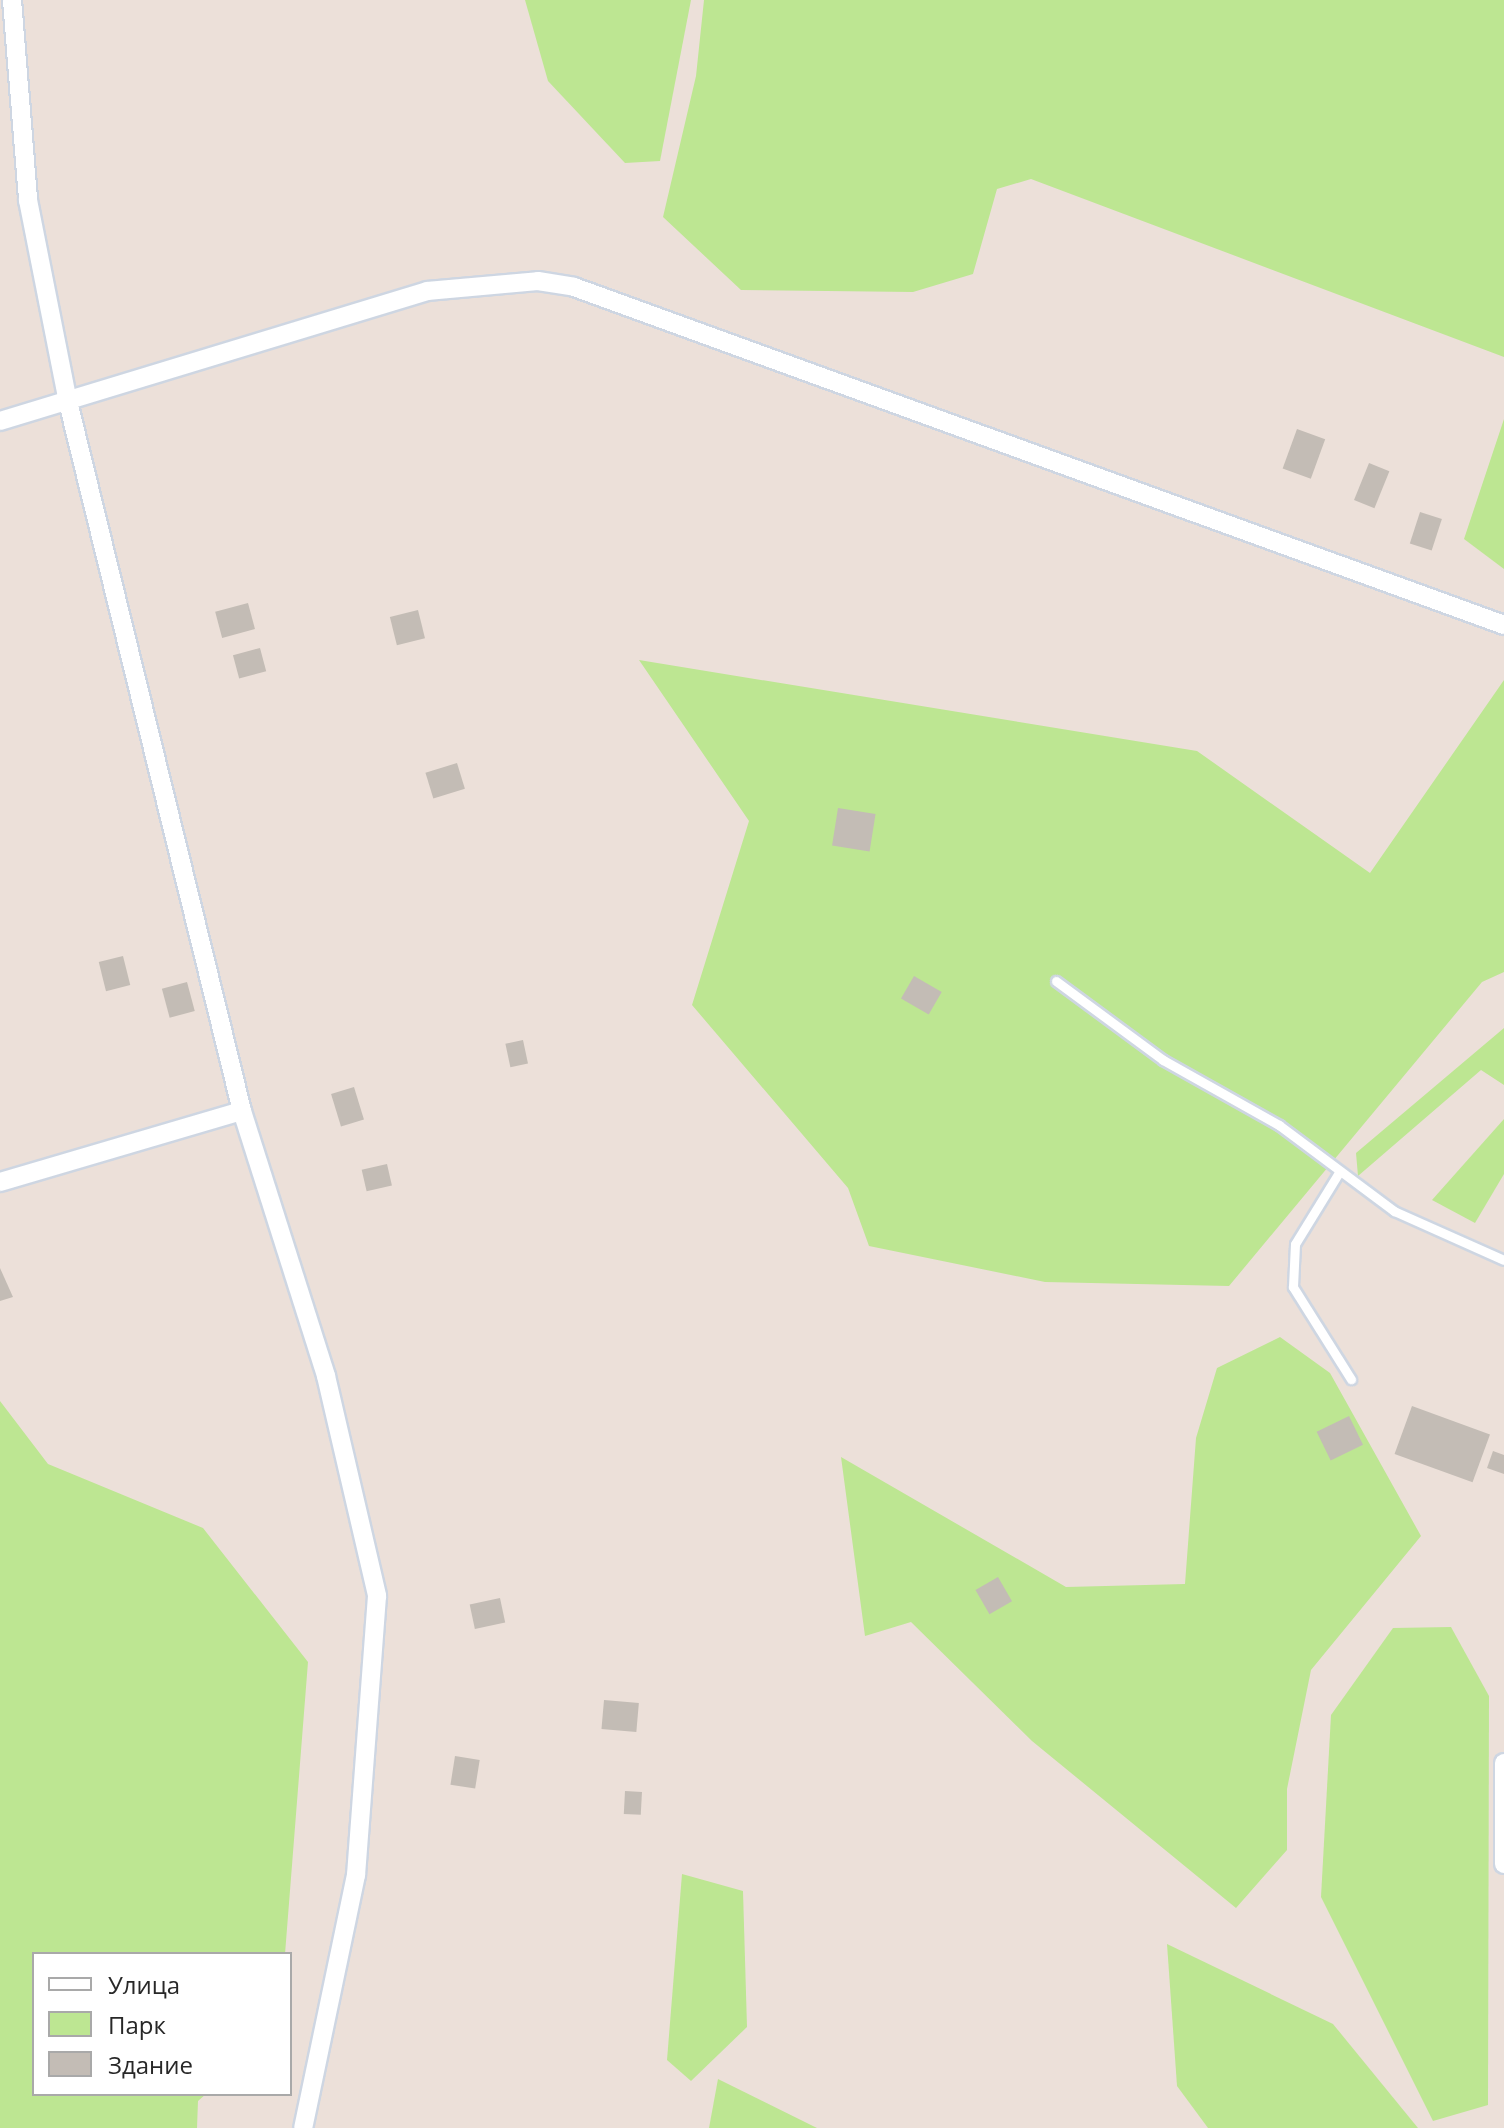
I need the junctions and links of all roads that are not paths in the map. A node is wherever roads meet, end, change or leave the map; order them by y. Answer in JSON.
{"nodes":[{"id":1,"x":12,"y":0,"type":"edge"},
{"id":2,"x":68,"y":402,"type":"junction"},
{"id":3,"x":0,"y":421,"type":"edge"},
{"id":4,"x":1504,"y":625,"type":"edge"},
{"id":5,"x":1056,"y":981,"type":"dead end"},
{"id":6,"x":242,"y":1111,"type":"junction"},
{"id":7,"x":1338,"y":1174,"type":"junction"},
{"id":8,"x":0,"y":1182,"type":"edge"},
{"id":9,"x":1504,"y":1260,"type":"edge"},
{"id":10,"x":1351,"y":1379,"type":"dead end"},
{"id":11,"x":1504,"y":1763,"type":"edge"},
{"id":12,"x":1504,"y":1864,"type":"edge"},
{"id":13,"x":303,"y":2128,"type":"edge"}],
"edges":[{"from":1,"to":2,"type":"street"},
{"from":2,"to":3,"type":"street"},
{"from":2,"to":4,"type":"street"},
{"from":2,"to":6,"type":"street"},
{"from":5,"to":7,"type":"lane"},
{"from":6,"to":8,"type":"street"},
{"from":6,"to":13,"type":"street"},
{"from":7,"to":9,"type":"lane"},
{"from":7,"to":10,"type":"lane"},
{"from":11,"to":12,"type":"street"}]}
